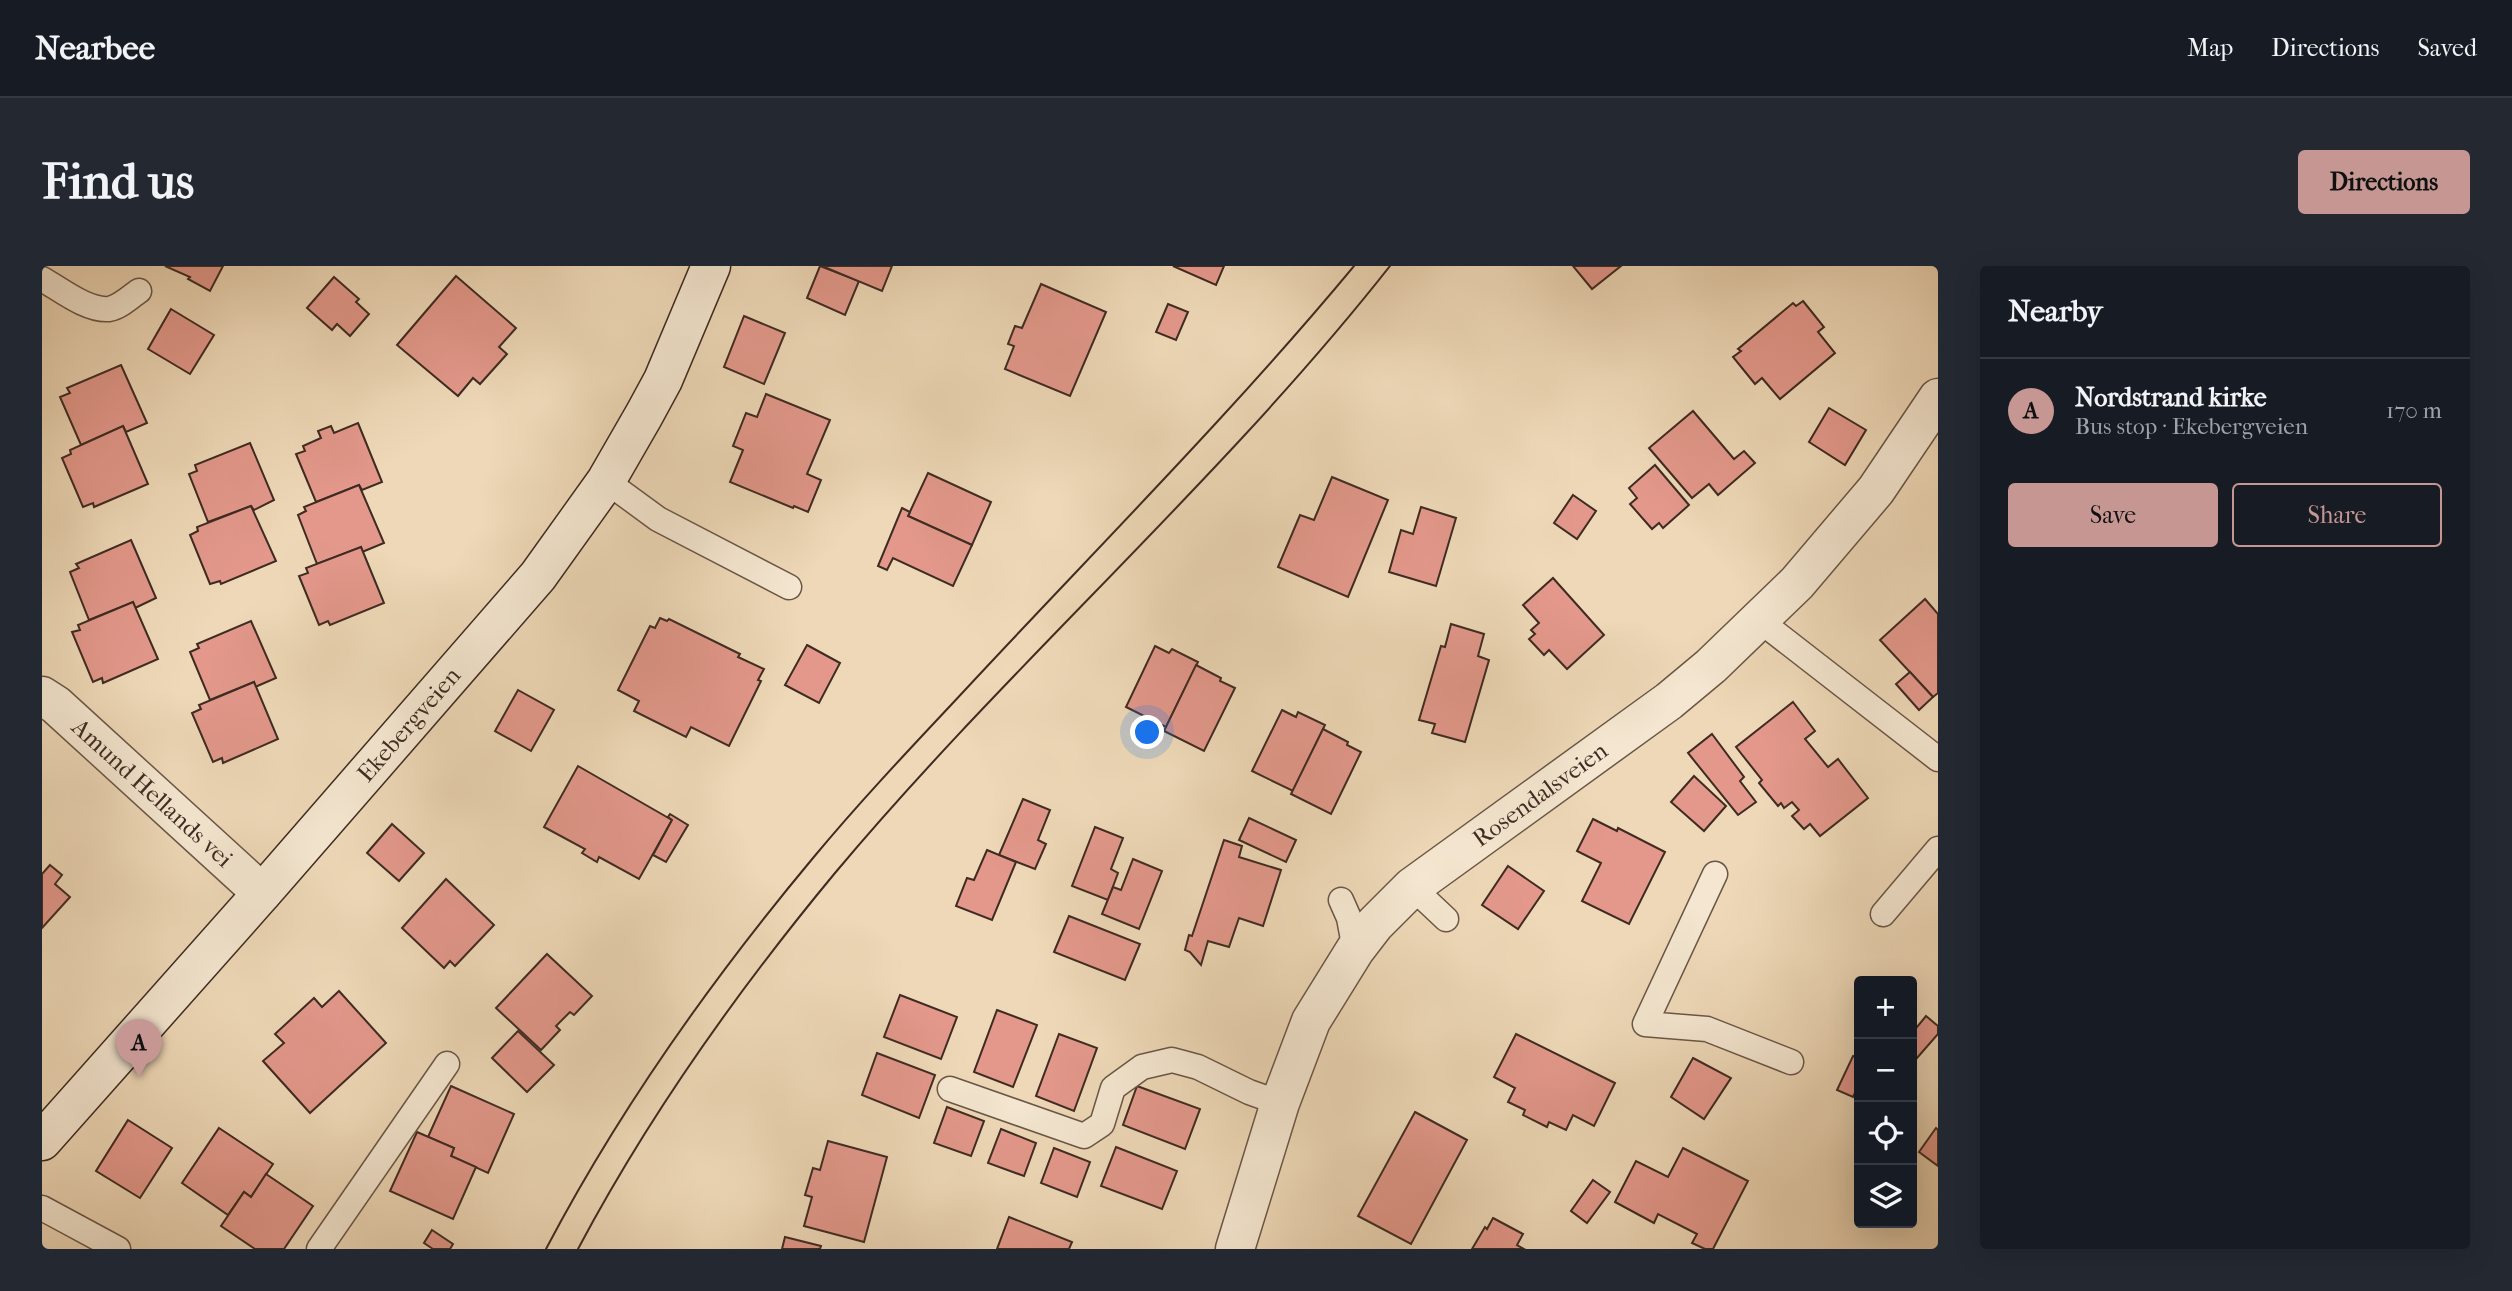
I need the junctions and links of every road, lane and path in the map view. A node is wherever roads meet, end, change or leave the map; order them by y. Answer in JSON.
{"nodes":[{"id":1,"x":711,"y":266,"type":"edge"},
{"id":2,"x":42,"y":279,"type":"edge"},
{"id":3,"x":139,"y":291,"type":"dead end"},
{"id":4,"x":1938,"y":398,"type":"edge"},
{"id":5,"x":606,"y":481,"type":"junction"},
{"id":6,"x":789,"y":587,"type":"dead end"},
{"id":7,"x":1759,"y":620,"type":"junction"},
{"id":8,"x":42,"y":696,"type":"edge"},
{"id":9,"x":1938,"y":759,"type":"edge"},
{"id":10,"x":1938,"y":849,"type":"edge"},
{"id":11,"x":1715,"y":874,"type":"dead end"},
{"id":12,"x":1412,"y":887,"type":"junction"},
{"id":13,"x":262,"y":893,"type":"junction"},
{"id":14,"x":1341,"y":900,"type":"dead end"},
{"id":15,"x":1884,"y":914,"type":"dead end"},
{"id":16,"x":1446,"y":919,"type":"dead end"},
{"id":17,"x":1355,"y":950,"type":"junction"},
{"id":18,"x":1791,"y":1062,"type":"dead end"},
{"id":19,"x":447,"y":1064,"type":"dead end"},
{"id":20,"x":950,"y":1089,"type":"dead end"},
{"id":21,"x":1280,"y":1103,"type":"junction"},
{"id":22,"x":42,"y":1141,"type":"edge"},
{"id":23,"x":42,"y":1208,"type":"edge"},
{"id":24,"x":118,"y":1249,"type":"edge"},
{"id":25,"x":319,"y":1249,"type":"edge"},
{"id":26,"x":1235,"y":1249,"type":"edge"}],
"edges":[{"from":1,"to":5,"type":"street","name":"Ekebergveien"},
{"from":2,"to":3,"type":"lane"},
{"from":4,"to":7,"type":"street","name":"Rosendalsveien"},
{"from":5,"to":6,"type":"lane"},
{"from":5,"to":13,"type":"street","name":"Ekebergveien"},
{"from":7,"to":9,"type":"lane"},
{"from":7,"to":12,"type":"street","name":"Rosendalsveien"},
{"from":8,"to":13,"type":"street","name":"Amund Hellands vei"},
{"from":10,"to":15,"type":"lane"},
{"from":11,"to":18,"type":"lane"},
{"from":12,"to":16,"type":"lane"},
{"from":12,"to":17,"type":"street","name":"Rosendalsveien"},
{"from":13,"to":22,"type":"street","name":"Ekebergveien"},
{"from":14,"to":17,"type":"lane"},
{"from":17,"to":21,"type":"street","name":"Rosendalsveien"},
{"from":19,"to":25,"type":"lane"},
{"from":20,"to":21,"type":"lane"},
{"from":21,"to":26,"type":"street","name":"Rosendalsveien"},
{"from":23,"to":24,"type":"lane"}]}
